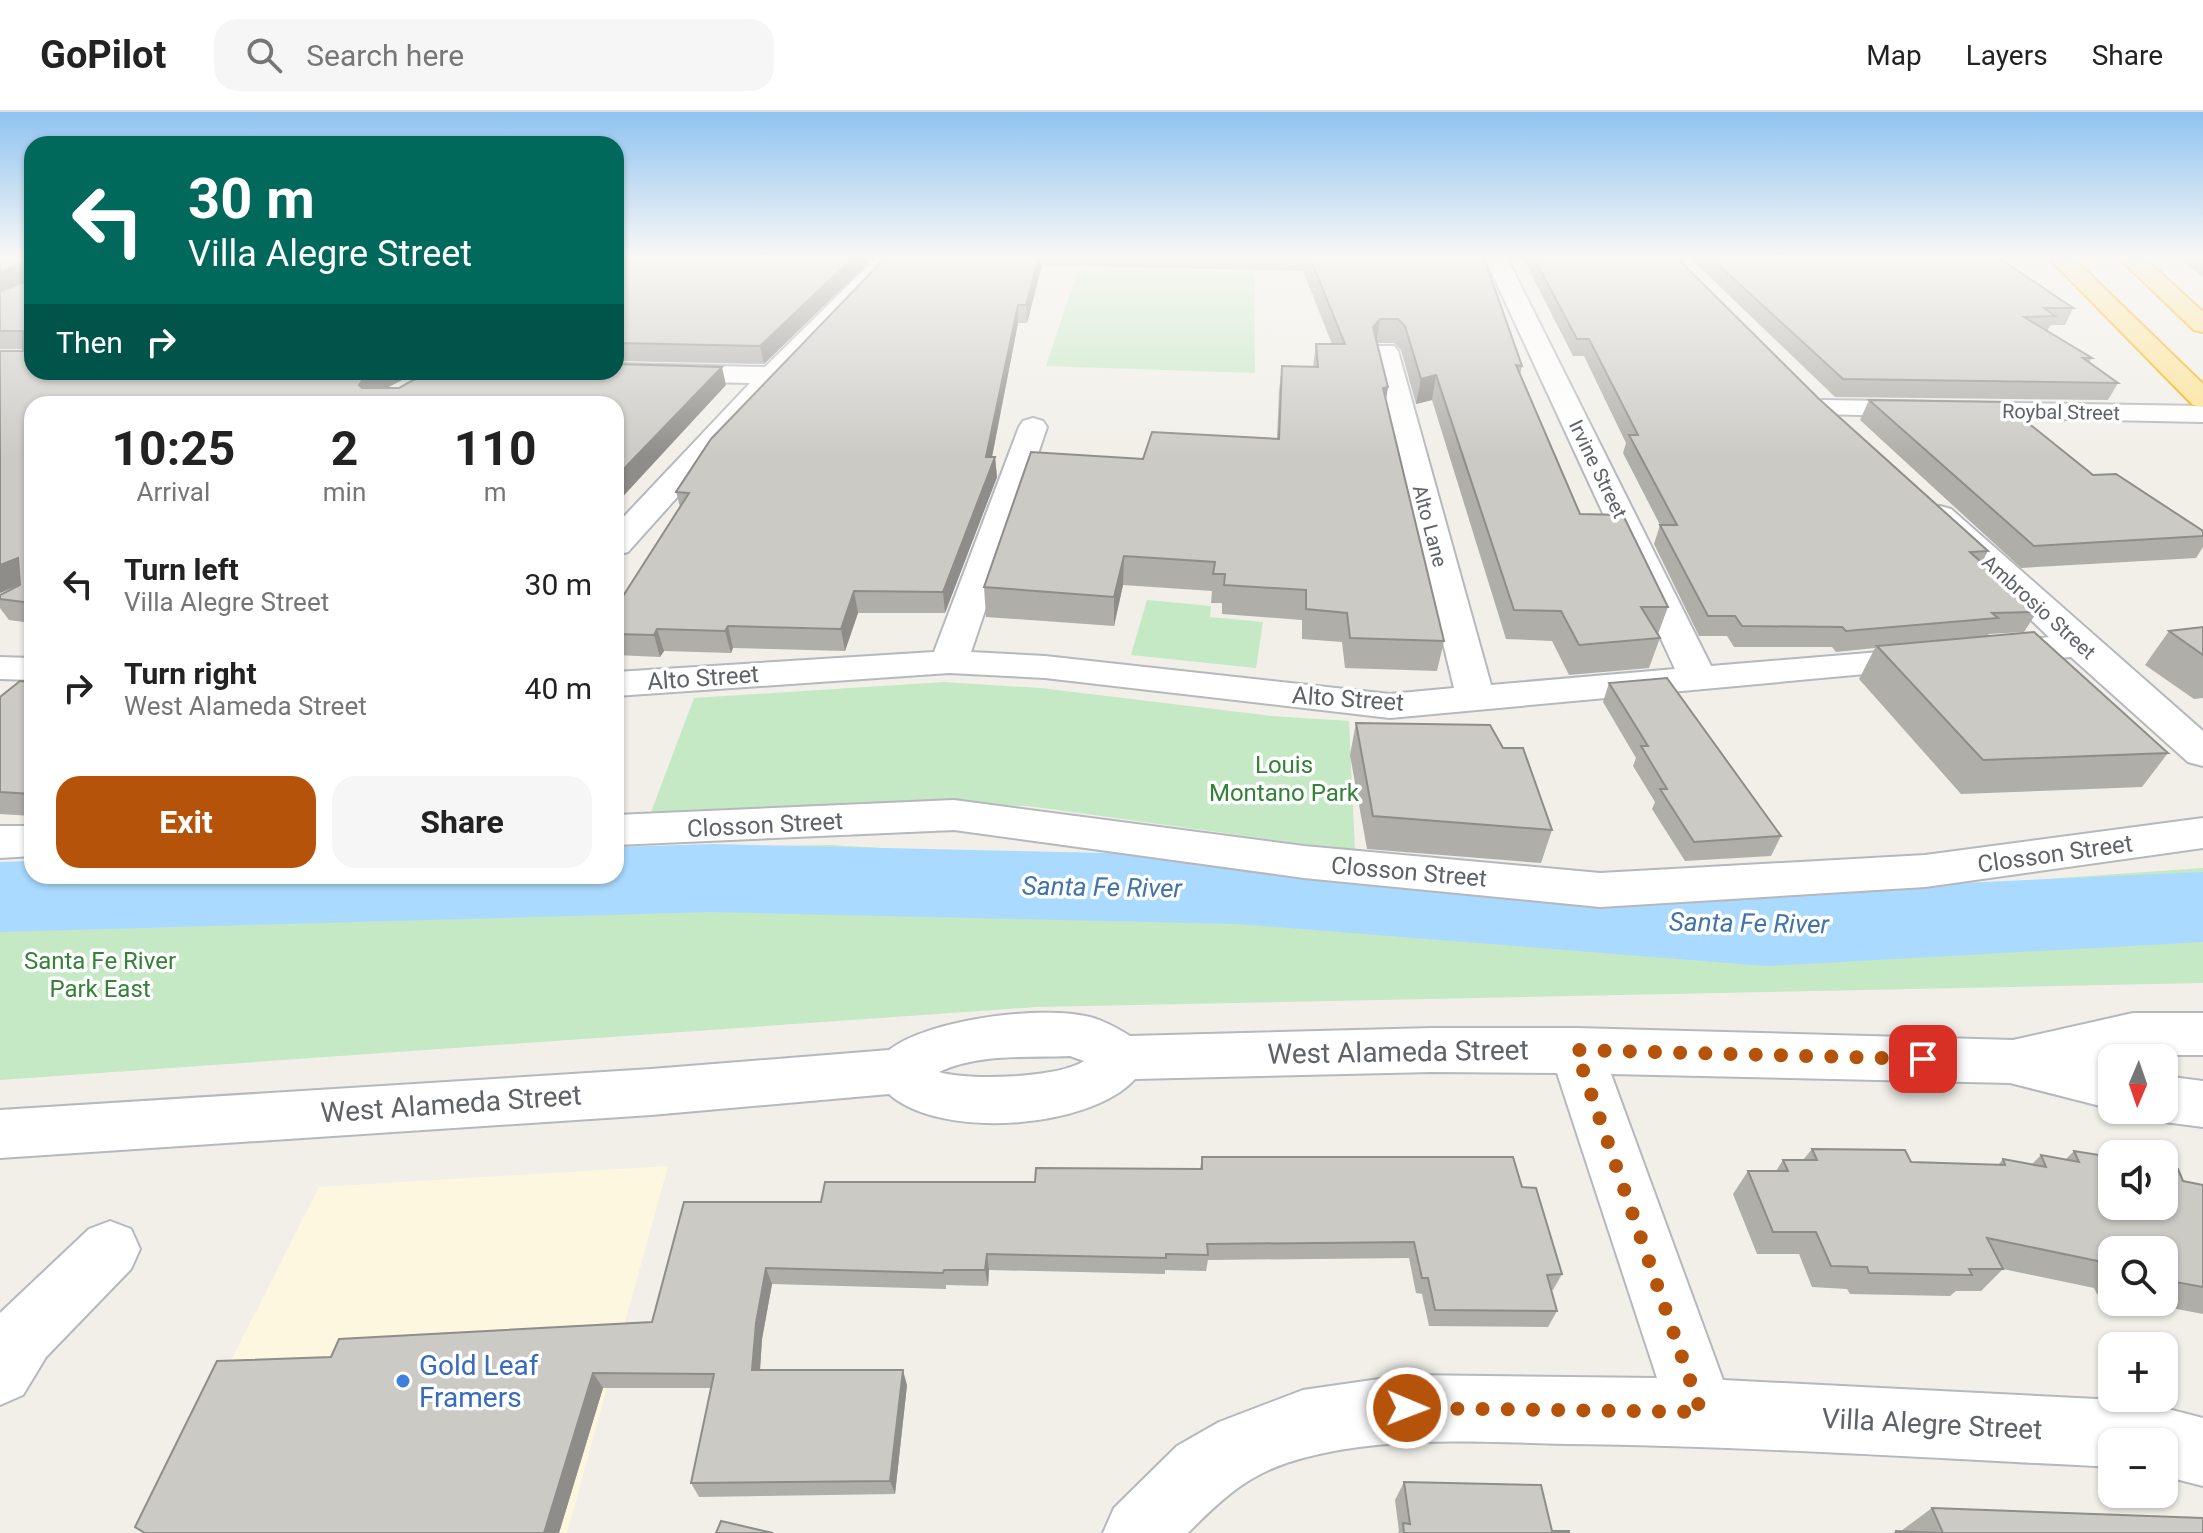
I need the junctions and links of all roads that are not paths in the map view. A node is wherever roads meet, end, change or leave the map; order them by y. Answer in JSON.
{"nodes":[{"id":1,"x":823,"y":324,"type":"edge"},
{"id":2,"x":1528,"y":324,"type":"edge"},
{"id":3,"x":2127,"y":324,"type":"edge"},
{"id":4,"x":1385,"y":351,"type":"edge"},
{"id":5,"x":624,"y":372,"type":"edge"},
{"id":6,"x":772,"y":375,"type":"junction"},
{"id":7,"x":2203,"y":399,"type":"edge"},
{"id":8,"x":2203,"y":414,"type":"edge"},
{"id":9,"x":1033,"y":427,"type":"dead end"},
{"id":10,"x":1857,"y":439,"type":"edge"},
{"id":11,"x":1914,"y":492,"type":"edge"},
{"id":12,"x":624,"y":536,"type":"edge"},
{"id":13,"x":2080,"y":645,"type":"junction"},
{"id":14,"x":949,"y":662,"type":"junction"},
{"id":15,"x":0,"y":668,"type":"edge"},
{"id":16,"x":24,"y":669,"type":"edge"},
{"id":17,"x":1699,"y":680,"type":"junction"},
{"id":18,"x":624,"y":683,"type":"edge"},
{"id":19,"x":1476,"y":700,"type":"junction"},
{"id":20,"x":2203,"y":753,"type":"edge"},
{"id":21,"x":624,"y":830,"type":"edge"},
{"id":22,"x":2203,"y":833,"type":"edge"},
{"id":23,"x":24,"y":841,"type":"edge"},
{"id":24,"x":0,"y":842,"type":"edge"},
{"id":25,"x":2203,"y":1034,"type":"edge"},
{"id":26,"x":1576,"y":1050,"type":"junction"},
{"id":27,"x":2010,"y":1061,"type":"junction"},
{"id":28,"x":2098,"y":1083,"type":"edge"},
{"id":29,"x":2178,"y":1101,"type":"edge"},
{"id":30,"x":2203,"y":1104,"type":"edge"},
{"id":31,"x":0,"y":1134,"type":"edge"},
{"id":32,"x":110,"y":1249,"type":"dead end"},
{"id":33,"x":0,"y":1372,"type":"edge"},
{"id":34,"x":1701,"y":1412,"type":"junction"},
{"id":35,"x":2098,"y":1433,"type":"edge"},
{"id":36,"x":2178,"y":1446,"type":"edge"},
{"id":37,"x":2203,"y":1452,"type":"edge"},
{"id":38,"x":1139,"y":1533,"type":"edge"}],
"edges":[{"from":1,"to":6,"type":"street"},
{"from":2,"to":17,"type":"street","name":"Irvine Street"},
{"from":3,"to":7,"type":"highway"},
{"from":4,"to":19,"type":"street","name":"Alto Lane"},
{"from":5,"to":6,"type":"street"},
{"from":6,"to":12,"type":"street"},
{"from":8,"to":10,"type":"street","name":"Roybal Street"},
{"from":9,"to":14,"type":"street"},
{"from":11,"to":13,"type":"street","name":"Ambrosio Street"},
{"from":13,"to":17,"type":"street","name":"Alto Street"},
{"from":13,"to":20,"type":"street","name":"Ambrosio Street"},
{"from":14,"to":18,"type":"street","name":"Alto Street"},
{"from":14,"to":19,"type":"street","name":"Alto Street"},
{"from":15,"to":16,"type":"street"},
{"from":17,"to":19,"type":"street","name":"Alto Street"},
{"from":21,"to":22,"type":"street","name":"Closson Street"},
{"from":23,"to":24,"type":"street"},
{"from":25,"to":27,"type":"street","name":"West Alameda Street"},
{"from":26,"to":27,"type":"street","name":"West Alameda Street"},
{"from":26,"to":31,"type":"street","name":"West Alameda Street"},
{"from":26,"to":34,"type":"street"},
{"from":27,"to":28,"type":"street","name":"West Alameda Street"},
{"from":29,"to":30,"type":"street"},
{"from":32,"to":33,"type":"street"},
{"from":34,"to":35,"type":"street","name":"Villa Alegre Street"},
{"from":34,"to":38,"type":"street","name":"Villa Alegre Street"},
{"from":36,"to":37,"type":"street","name":"Villa Alegre Street"}]}
